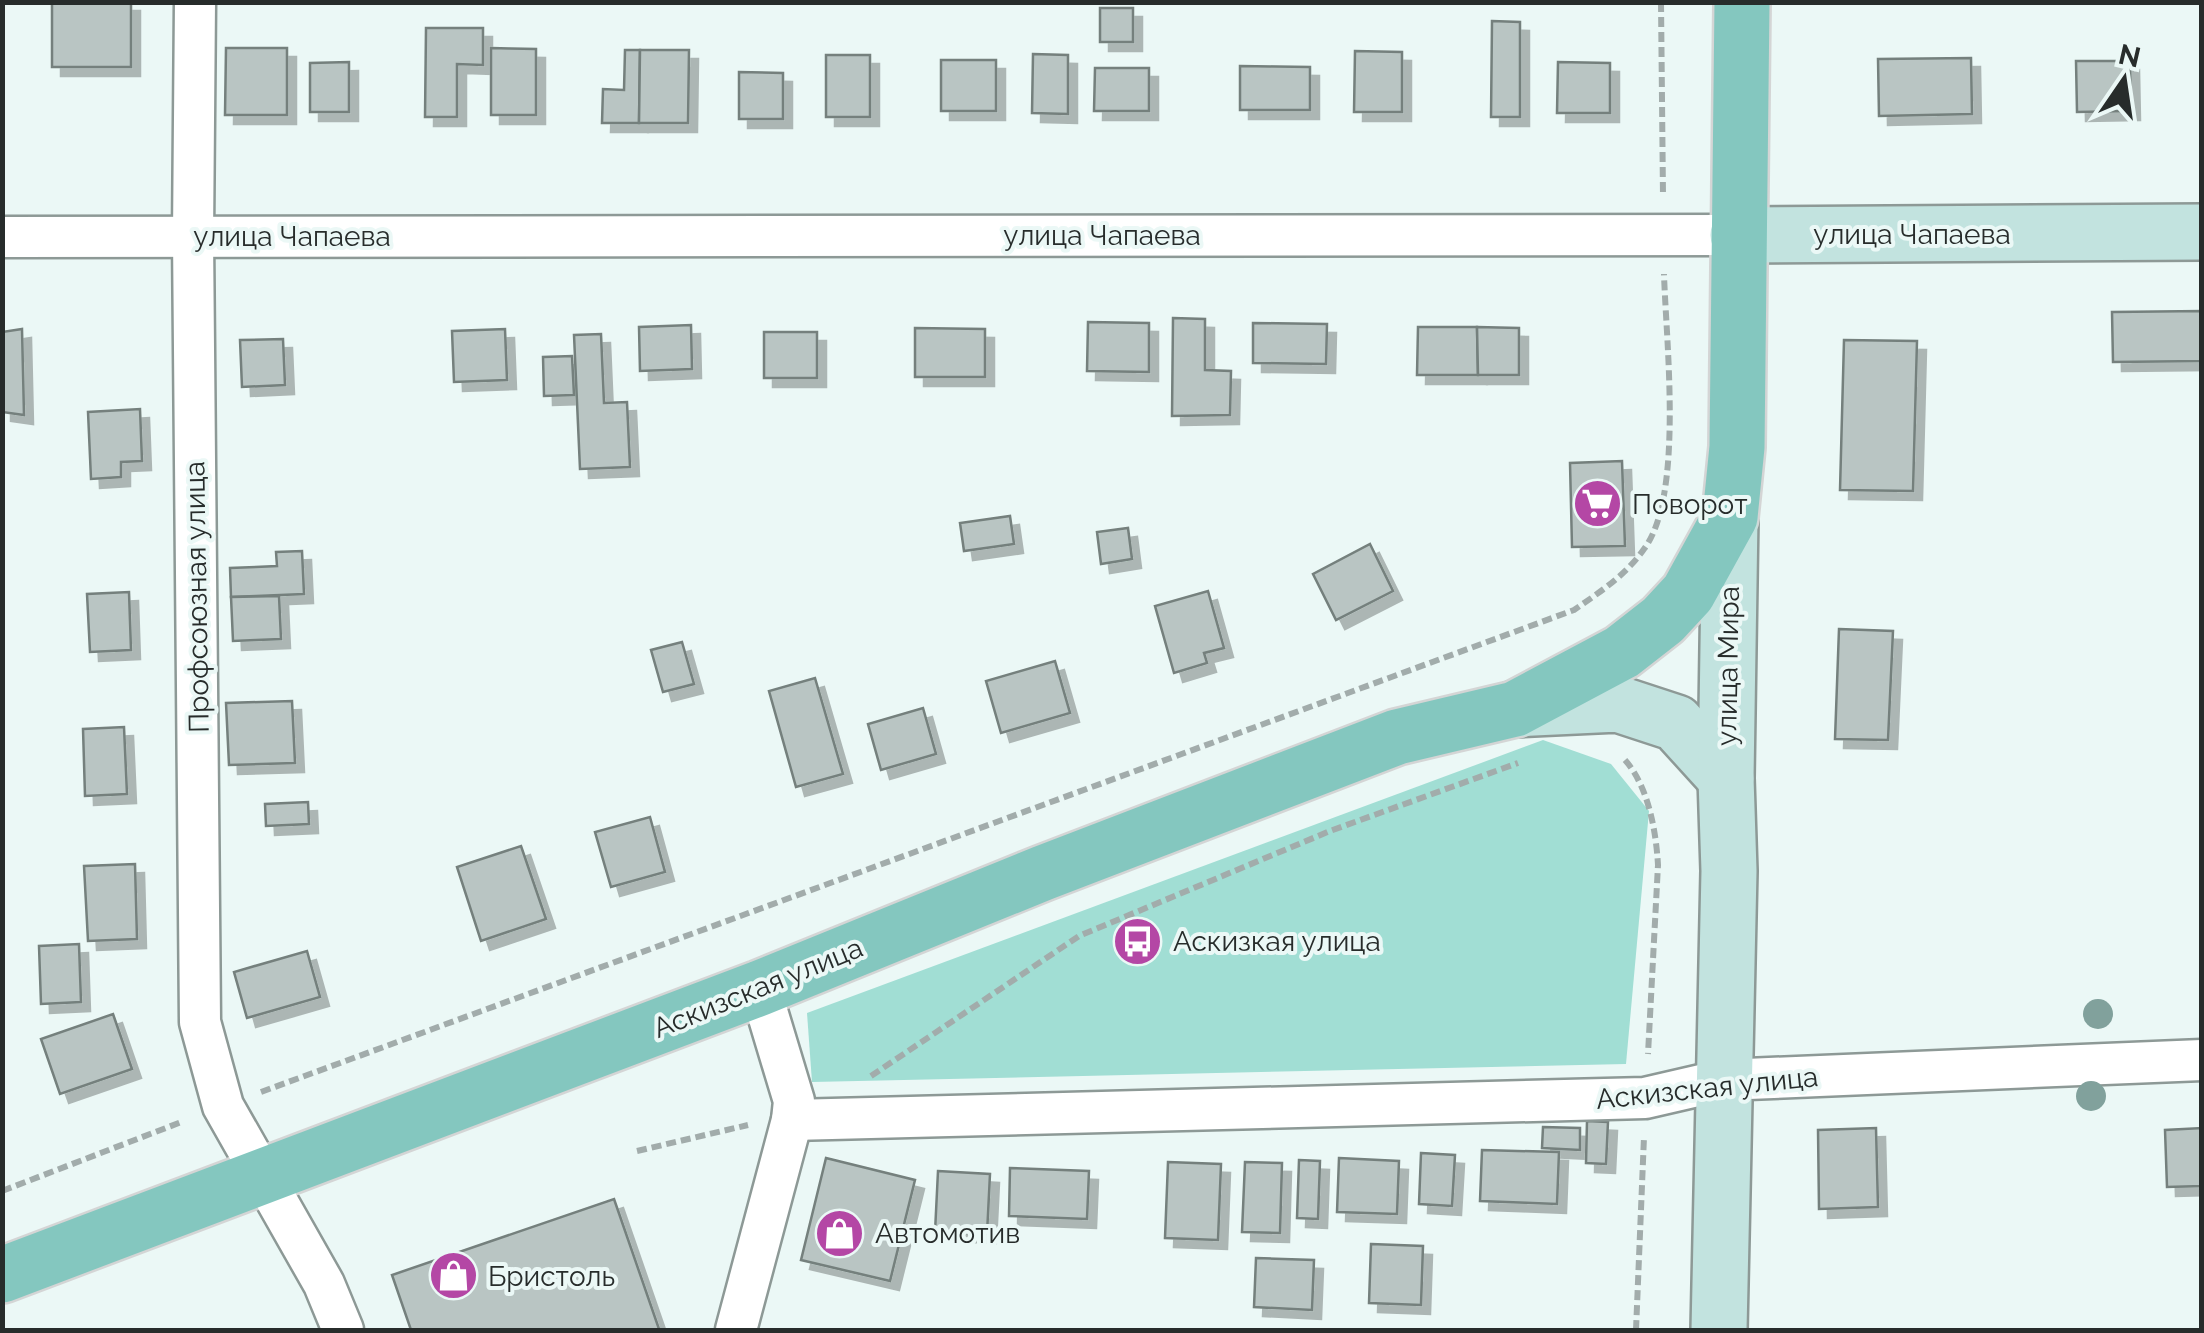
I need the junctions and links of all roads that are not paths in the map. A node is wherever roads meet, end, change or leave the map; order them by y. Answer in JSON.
{"nodes":[{"id":1,"x":195,"y":2,"type":"edge"},
{"id":2,"x":1742,"y":2,"type":"edge"},
{"id":3,"x":2202,"y":232,"type":"edge"},
{"id":4,"x":1738,"y":235,"type":"junction"},
{"id":5,"x":193,"y":236,"type":"junction"},
{"id":6,"x":2,"y":237,"type":"edge"},
{"id":7,"x":1730,"y":517,"type":"junction"},
{"id":8,"x":1524,"y":733,"type":"junction"},
{"id":9,"x":1726,"y":778,"type":"junction"},
{"id":10,"x":760,"y":988,"type":"junction"},
{"id":11,"x":2202,"y":1060,"type":"edge"},
{"id":12,"x":1723,"y":1080,"type":"junction"},
{"id":13,"x":793,"y":1110,"type":"junction"},
{"id":14,"x":264,"y":1178,"type":"junction"},
{"id":15,"x":2,"y":1276,"type":"edge"},
{"id":16,"x":344,"y":1330,"type":"edge"},
{"id":17,"x":736,"y":1330,"type":"edge"},
{"id":18,"x":1719,"y":1330,"type":"edge"}],
"edges":[{"from":1,"to":5,"type":"street","name":"Профсоюзная улица"},
{"from":2,"to":4,"type":"main road","name":"улица Мира"},
{"from":3,"to":4,"type":"main road","name":"улица Чапаева"},
{"from":4,"to":5,"type":"street","name":"улица Чапаева"},
{"from":4,"to":7,"type":"main road","name":"улица Мира"},
{"from":5,"to":6,"type":"street","name":"улица Чапаева"},
{"from":5,"to":14,"type":"street","name":"Профсоюзная улица"},
{"from":7,"to":8,"type":"main road","name":"Аскизская улица"},
{"from":7,"to":9,"type":"main road","name":"улица Мира"},
{"from":8,"to":9,"type":"main road"},
{"from":8,"to":10,"type":"main road","name":"Аскизская улица"},
{"from":9,"to":12,"type":"main road","name":"улица Мира"},
{"from":10,"to":13,"type":"street"},
{"from":10,"to":14,"type":"main road","name":"Аскизская улица"},
{"from":11,"to":12,"type":"street","name":"Аскизская улица"},
{"from":12,"to":13,"type":"street","name":"Аскизская улица"},
{"from":12,"to":18,"type":"main road","name":"улица Мира"},
{"from":13,"to":17,"type":"street"},
{"from":14,"to":15,"type":"main road","name":"Аскизская улица"},
{"from":14,"to":16,"type":"street","name":"Профсоюзная улица"}]}
